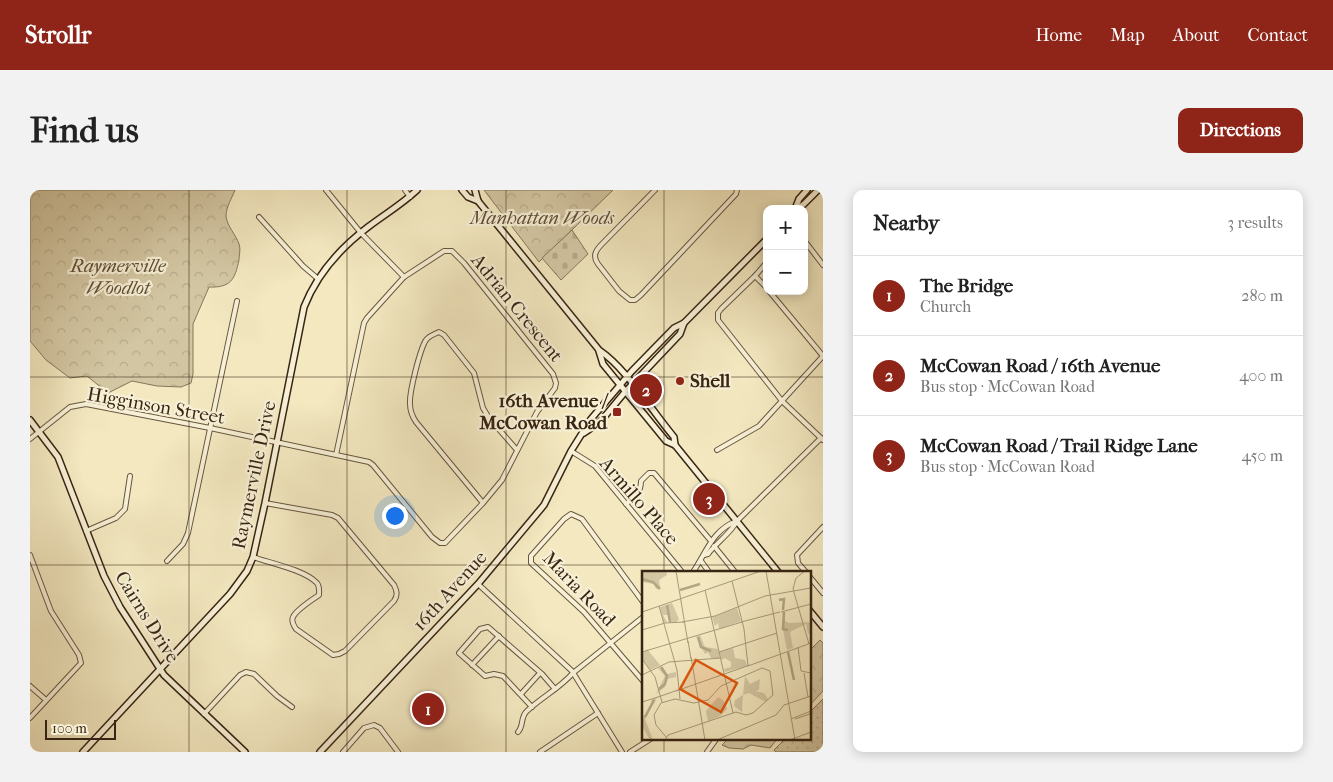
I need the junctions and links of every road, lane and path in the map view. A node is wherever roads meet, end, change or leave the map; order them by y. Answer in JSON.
{"nodes":[{"id":1,"x":326,"y":190,"type":"edge"},
{"id":2,"x":405,"y":190,"type":"edge"},
{"id":3,"x":417,"y":190,"type":"edge"},
{"id":4,"x":462,"y":190,"type":"edge"},
{"id":5,"x":475,"y":190,"type":"edge"},
{"id":6,"x":654,"y":190,"type":"edge"},
{"id":7,"x":737,"y":190,"type":"edge"},
{"id":8,"x":807,"y":190,"type":"edge"},
{"id":9,"x":818,"y":190,"type":"edge"},
{"id":10,"x":410,"y":197,"type":"junction"},
{"id":11,"x":478,"y":201,"type":"junction"},
{"id":12,"x":797,"y":205,"type":"edge"},
{"id":13,"x":802,"y":205,"type":"edge"},
{"id":14,"x":259,"y":217,"type":"dead end"},
{"id":15,"x":361,"y":233,"type":"junction"},
{"id":16,"x":763,"y":242,"type":"edge"},
{"id":17,"x":808,"y":245,"type":"edge"},
{"id":18,"x":823,"y":265,"type":"edge"},
{"id":19,"x":763,"y":267,"type":"edge"},
{"id":20,"x":756,"y":276,"type":"junction"},
{"id":21,"x":404,"y":277,"type":"junction"},
{"id":22,"x":317,"y":278,"type":"junction"},
{"id":23,"x":763,"y":284,"type":"edge"},
{"id":24,"x":772,"y":295,"type":"edge"},
{"id":25,"x":237,"y":301,"type":"dead end"},
{"id":26,"x":684,"y":322,"type":"junction"},
{"id":27,"x":599,"y":350,"type":"junction"},
{"id":28,"x":823,"y":356,"type":"edge"},
{"id":29,"x":627,"y":377,"type":"junction"},
{"id":30,"x":632,"y":384,"type":"junction"},
{"id":31,"x":620,"y":385,"type":"junction"},
{"id":32,"x":625,"y":392,"type":"junction"},
{"id":33,"x":782,"y":401,"type":"junction"},
{"id":34,"x":30,"y":420,"type":"edge"},
{"id":35,"x":210,"y":428,"type":"junction"},
{"id":36,"x":39,"y":431,"type":"junction"},
{"id":37,"x":581,"y":435,"type":"junction"},
{"id":38,"x":822,"y":438,"type":"edge"},
{"id":39,"x":30,"y":439,"type":"edge"},
{"id":40,"x":276,"y":443,"type":"junction"},
{"id":41,"x":675,"y":445,"type":"junction"},
{"id":42,"x":517,"y":450,"type":"junction"},
{"id":43,"x":718,"y":450,"type":"dead end"},
{"id":44,"x":572,"y":451,"type":"junction"},
{"id":45,"x":336,"y":455,"type":"junction"},
{"id":46,"x":130,"y":476,"type":"dead end"},
{"id":47,"x":266,"y":503,"type":"junction"},
{"id":48,"x":483,"y":503,"type":"junction"},
{"id":49,"x":626,"y":504,"type":"junction"},
{"id":50,"x":737,"y":521,"type":"junction"},
{"id":51,"x":823,"y":526,"type":"edge"},
{"id":52,"x":86,"y":531,"type":"junction"},
{"id":53,"x":711,"y":541,"type":"junction"},
{"id":54,"x":714,"y":546,"type":"junction"},
{"id":55,"x":30,"y":555,"type":"edge"},
{"id":56,"x":704,"y":555,"type":"junction"},
{"id":57,"x":253,"y":557,"type":"junction"},
{"id":58,"x":167,"y":561,"type":"dead end"},
{"id":59,"x":700,"y":561,"type":"junction"},
{"id":60,"x":681,"y":571,"type":"edge"},
{"id":61,"x":694,"y":571,"type":"edge"},
{"id":62,"x":708,"y":571,"type":"edge"},
{"id":63,"x":734,"y":571,"type":"edge"},
{"id":64,"x":777,"y":571,"type":"edge"},
{"id":65,"x":805,"y":571,"type":"edge"},
{"id":66,"x":811,"y":578,"type":"edge"},
{"id":67,"x":478,"y":584,"type":"junction"},
{"id":68,"x":823,"y":593,"type":"edge"},
{"id":69,"x":642,"y":601,"type":"edge"},
{"id":70,"x":811,"y":612,"type":"edge"},
{"id":71,"x":642,"y":618,"type":"edge"},
{"id":72,"x":823,"y":627,"type":"edge"},
{"id":73,"x":499,"y":636,"type":"junction"},
{"id":74,"x":611,"y":642,"type":"junction"},
{"id":75,"x":472,"y":665,"type":"junction"},
{"id":76,"x":160,"y":669,"type":"junction"},
{"id":77,"x":573,"y":672,"type":"junction"},
{"id":78,"x":540,"y":673,"type":"junction"},
{"id":79,"x":642,"y":680,"type":"edge"},
{"id":80,"x":30,"y":686,"type":"edge"},
{"id":81,"x":555,"y":689,"type":"junction"},
{"id":82,"x":521,"y":694,"type":"junction"},
{"id":83,"x":46,"y":700,"type":"junction"},
{"id":84,"x":292,"y":707,"type":"dead end"},
{"id":85,"x":532,"y":707,"type":"junction"},
{"id":86,"x":598,"y":713,"type":"junction"},
{"id":87,"x":204,"y":714,"type":"junction"},
{"id":88,"x":30,"y":718,"type":"edge"},
{"id":89,"x":518,"y":732,"type":"dead end"},
{"id":90,"x":649,"y":740,"type":"edge"},
{"id":91,"x":716,"y":740,"type":"edge"},
{"id":92,"x":83,"y":752,"type":"edge"},
{"id":93,"x":245,"y":752,"type":"edge"},
{"id":94,"x":320,"y":752,"type":"edge"},
{"id":95,"x":343,"y":752,"type":"edge"},
{"id":96,"x":398,"y":752,"type":"edge"},
{"id":97,"x":540,"y":752,"type":"edge"},
{"id":98,"x":622,"y":752,"type":"edge"},
{"id":99,"x":630,"y":752,"type":"edge"},
{"id":100,"x":707,"y":752,"type":"edge"}],
"edges":[{"from":1,"to":15,"type":"street"},
{"from":2,"to":10,"type":"street"},
{"from":3,"to":10,"type":"main road","name":"Raymerville Drive"},
{"from":4,"to":11,"type":"main road"},
{"from":5,"to":11,"type":"main road"},
{"from":6,"to":7,"type":"street"},
{"from":8,"to":12,"type":"main road"},
{"from":9,"to":13,"type":"main road"},
{"from":10,"to":15,"type":"main road","name":"Raymerville Drive"},
{"from":11,"to":27,"type":"main road"},
{"from":14,"to":22,"type":"street"},
{"from":15,"to":21,"type":"street"},
{"from":15,"to":22,"type":"main road","name":"Raymerville Drive"},
{"from":16,"to":26,"type":"main road","name":"16th Avenue"},
{"from":17,"to":18,"type":"street"},
{"from":19,"to":20,"type":"street"},
{"from":20,"to":23,"type":"street"},
{"from":20,"to":33,"type":"street"},
{"from":21,"to":42,"type":"street","name":"Adrian Crescent"},
{"from":21,"to":45,"type":"street","name":"Adrian Crescent"},
{"from":22,"to":40,"type":"main road","name":"Raymerville Drive"},
{"from":24,"to":28,"type":"street"},
{"from":25,"to":35,"type":"street"},
{"from":26,"to":29,"type":"main road","name":"16th Avenue"},
{"from":26,"to":30,"type":"main road","name":"16th Avenue"},
{"from":27,"to":29,"type":"main road"},
{"from":27,"to":31,"type":"main road"},
{"from":28,"to":33,"type":"street"},
{"from":29,"to":30,"type":"main road"},
{"from":29,"to":31,"type":"main road","name":"16th Avenue"},
{"from":30,"to":32,"type":"main road","name":"16th Avenue"},
{"from":30,"to":41,"type":"main road"},
{"from":31,"to":32,"type":"main road"},
{"from":31,"to":37,"type":"main road","name":"16th Avenue"},
{"from":32,"to":37,"type":"main road","name":"16th Avenue"},
{"from":32,"to":41,"type":"main road"},
{"from":33,"to":38,"type":"street"},
{"from":33,"to":43,"type":"street"},
{"from":34,"to":36,"type":"main road","name":"Cairns Drive"},
{"from":35,"to":36,"type":"street","name":"Higginson Street"},
{"from":35,"to":40,"type":"street","name":"Higginson Street"},
{"from":35,"to":58,"type":"street"},
{"from":36,"to":39,"type":"street","name":"Higginson Street"},
{"from":36,"to":52,"type":"main road","name":"Cairns Drive"},
{"from":37,"to":44,"type":"main road","name":"16th Avenue"},
{"from":38,"to":50,"type":"street"},
{"from":40,"to":45,"type":"street","name":"Adrian Crescent"},
{"from":40,"to":47,"type":"main road","name":"Raymerville Drive"},
{"from":41,"to":50,"type":"main road"},
{"from":42,"to":48,"type":"street","name":"Adrian Crescent"},
{"from":42,"to":48,"type":"street"},
{"from":44,"to":49,"type":"street","name":"Armillo Place"},
{"from":44,"to":67,"type":"main road","name":"16th Avenue"},
{"from":45,"to":48,"type":"street","name":"Adrian Crescent"},
{"from":46,"to":52,"type":"street"},
{"from":47,"to":57,"type":"main road","name":"Raymerville Drive"},
{"from":47,"to":57,"type":"street"},
{"from":49,"to":53,"type":"street"},
{"from":49,"to":60,"type":"street","name":"Armillo Place"},
{"from":50,"to":53,"type":"street"},
{"from":50,"to":54,"type":"street"},
{"from":50,"to":64,"type":"main road"},
{"from":51,"to":65,"type":"street"},
{"from":52,"to":76,"type":"main road","name":"Cairns Drive"},
{"from":53,"to":56,"type":"street"},
{"from":54,"to":56,"type":"street"},
{"from":54,"to":63,"type":"street"},
{"from":55,"to":83,"type":"street"},
{"from":56,"to":59,"type":"street"},
{"from":57,"to":76,"type":"main road","name":"Raymerville Drive"},
{"from":59,"to":61,"type":"street"},
{"from":59,"to":62,"type":"street"},
{"from":66,"to":68,"type":"street"},
{"from":67,"to":77,"type":"street"},
{"from":67,"to":94,"type":"main road","name":"16th Avenue"},
{"from":69,"to":74,"type":"street","name":"Maria Road"},
{"from":70,"to":72,"type":"main road"},
{"from":71,"to":74,"type":"street"},
{"from":73,"to":75,"type":"street"},
{"from":73,"to":75,"type":"street"},
{"from":73,"to":78,"type":"street"},
{"from":74,"to":77,"type":"street"},
{"from":74,"to":79,"type":"street","name":"Maria Road"},
{"from":75,"to":82,"type":"street"},
{"from":76,"to":87,"type":"main road","name":"Cairns Drive"},
{"from":76,"to":92,"type":"main road","name":"Raymerville Drive"},
{"from":77,"to":81,"type":"street"},
{"from":77,"to":86,"type":"street"},
{"from":78,"to":81,"type":"street"},
{"from":78,"to":82,"type":"street"},
{"from":80,"to":83,"type":"street"},
{"from":81,"to":85,"type":"street"},
{"from":82,"to":85,"type":"street"},
{"from":83,"to":88,"type":"street"},
{"from":84,"to":87,"type":"street"},
{"from":85,"to":89,"type":"street"},
{"from":86,"to":97,"type":"street"},
{"from":86,"to":98,"type":"street"},
{"from":87,"to":93,"type":"main road","name":"Cairns Drive"},
{"from":90,"to":99,"type":"street"},
{"from":91,"to":100,"type":"street"},
{"from":95,"to":96,"type":"street"}]}
